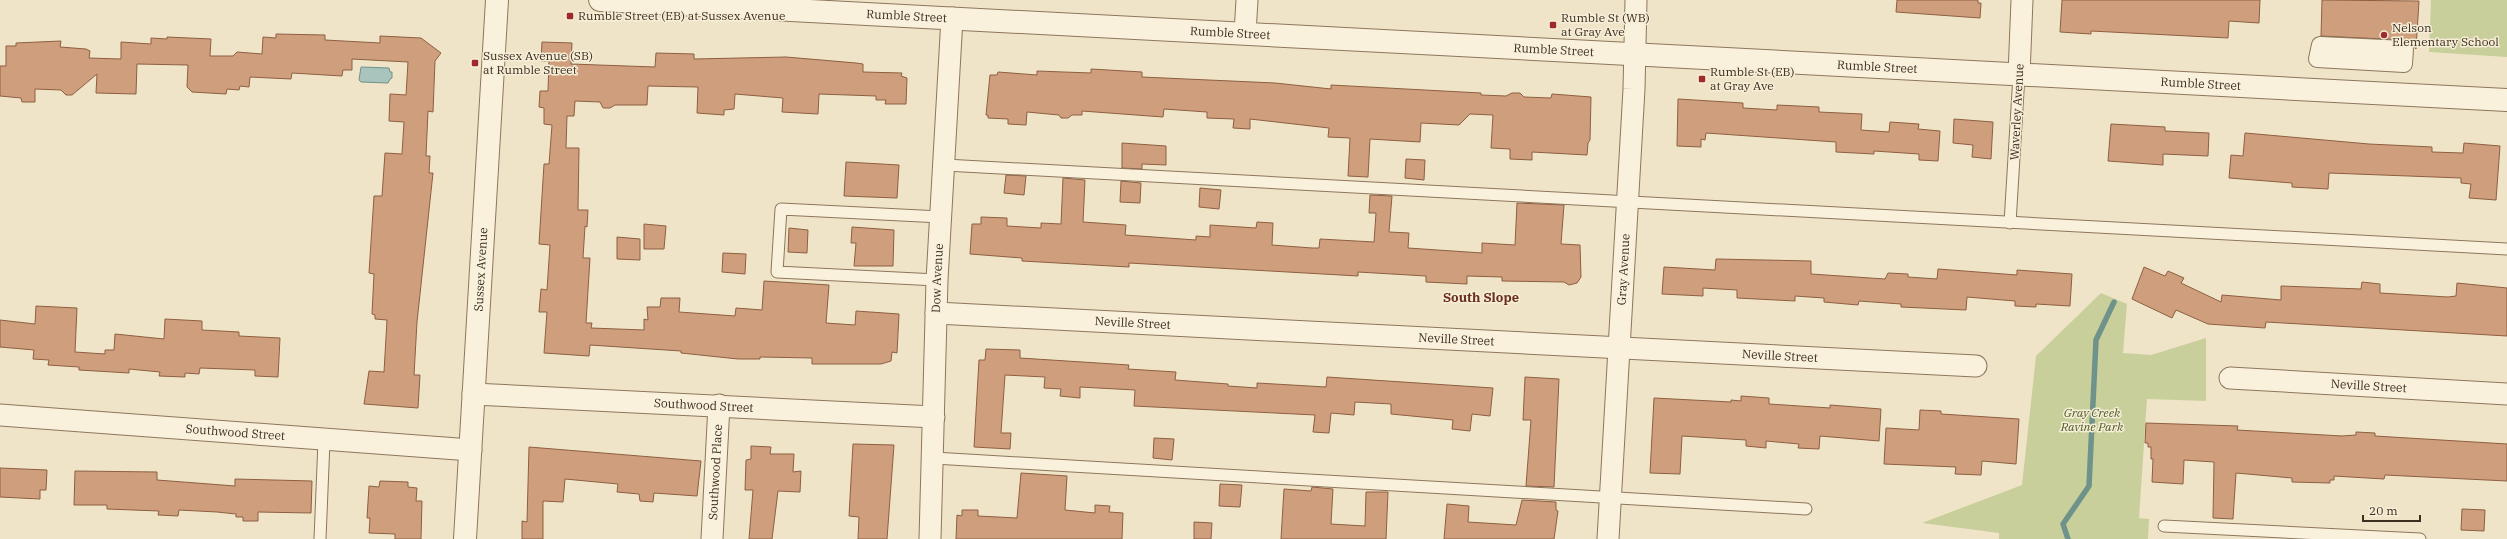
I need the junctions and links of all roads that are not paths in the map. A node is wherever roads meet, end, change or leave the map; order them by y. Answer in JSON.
{"nodes":[{"id":1,"x":496,"y":0,"type":"edge"},
{"id":2,"x":600,"y":0,"type":"edge"},
{"id":3,"x":1247,"y":0,"type":"edge"},
{"id":4,"x":1636,"y":0,"type":"edge"},
{"id":5,"x":2022,"y":0,"type":"edge"},
{"id":6,"x":636,"y":1,"type":"edge"},
{"id":7,"x":952,"y":18,"type":"junction"},
{"id":8,"x":1245,"y":33,"type":"junction"},
{"id":9,"x":2320,"y":45,"type":"joint"},
{"id":10,"x":1634,"y":54,"type":"junction"},
{"id":11,"x":2019,"y":75,"type":"junction"},
{"id":12,"x":2507,"y":100,"type":"edge"},
{"id":13,"x":945,"y":165,"type":"junction"},
{"id":14,"x":1627,"y":201,"type":"junction"},
{"id":15,"x":941,"y":217,"type":"junction"},
{"id":16,"x":2010,"y":223,"type":"junction"},
{"id":17,"x":2507,"y":249,"type":"edge"},
{"id":18,"x":937,"y":280,"type":"junction"},
{"id":19,"x":936,"y":313,"type":"junction"},
{"id":20,"x":1618,"y":348,"type":"junction"},
{"id":21,"x":1976,"y":366,"type":"dead end"},
{"id":22,"x":2230,"y":378,"type":"dead end"},
{"id":23,"x":473,"y":394,"type":"junction"},
{"id":24,"x":2507,"y":394,"type":"edge"},
{"id":25,"x":719,"y":405,"type":"junction"},
{"id":26,"x":0,"y":416,"type":"edge"},
{"id":27,"x":934,"y":417,"type":"junction"},
{"id":28,"x":324,"y":440,"type":"junction"},
{"id":29,"x":471,"y":450,"type":"junction"},
{"id":30,"x":934,"y":458,"type":"junction"},
{"id":31,"x":1612,"y":498,"type":"junction"},
{"id":32,"x":1806,"y":509,"type":"dead end"},
{"id":33,"x":2164,"y":526,"type":"dead end"},
{"id":34,"x":320,"y":539,"type":"edge"},
{"id":35,"x":465,"y":539,"type":"edge"},
{"id":36,"x":712,"y":539,"type":"edge"},
{"id":37,"x":930,"y":539,"type":"edge"},
{"id":38,"x":1608,"y":539,"type":"edge"},
{"id":39,"x":2420,"y":539,"type":"edge"}],
"edges":[{"from":1,"to":23,"type":"street","name":"Sussex Avenue"},
{"from":2,"to":6,"type":"street","name":"Rumble Street"},
{"from":3,"to":8,"type":"street"},
{"from":4,"to":10,"type":"street","name":"Gray Avenue"},
{"from":5,"to":11,"type":"street","name":"Waverley Avenue"},
{"from":6,"to":7,"type":"street","name":"Rumble Street"},
{"from":7,"to":8,"type":"street","name":"Rumble Street"},
{"from":7,"to":13,"type":"street","name":"Dow Avenue"},
{"from":8,"to":10,"type":"street","name":"Rumble Street"},
{"from":9,"to":9,"type":"street"},
{"from":10,"to":11,"type":"street","name":"Rumble Street"},
{"from":10,"to":14,"type":"street","name":"Gray Avenue"},
{"from":11,"to":12,"type":"street","name":"Rumble Street"},
{"from":11,"to":16,"type":"lane","name":"Waverley Avenue"},
{"from":13,"to":14,"type":"lane"},
{"from":13,"to":15,"type":"street","name":"Dow Avenue"},
{"from":14,"to":16,"type":"lane"},
{"from":14,"to":20,"type":"street","name":"Gray Avenue"},
{"from":15,"to":18,"type":"street","name":"Dow Avenue"},
{"from":15,"to":18,"type":"lane"},
{"from":16,"to":17,"type":"lane"},
{"from":18,"to":19,"type":"street","name":"Dow Avenue"},
{"from":19,"to":20,"type":"street","name":"Neville Street"},
{"from":19,"to":27,"type":"street","name":"Dow Avenue"},
{"from":20,"to":21,"type":"street","name":"Neville Street"},
{"from":20,"to":31,"type":"street","name":"Gray Avenue"},
{"from":22,"to":24,"type":"street","name":"Neville Street"},
{"from":23,"to":25,"type":"street","name":"Southwood Street"},
{"from":23,"to":29,"type":"street","name":"Sussex Avenue"},
{"from":25,"to":27,"type":"street","name":"Southwood Street"},
{"from":25,"to":36,"type":"street","name":"Southwood Place"},
{"from":26,"to":28,"type":"street","name":"Southwood Street"},
{"from":27,"to":30,"type":"street","name":"Dow Avenue"},
{"from":28,"to":29,"type":"street","name":"Southwood Street"},
{"from":28,"to":34,"type":"lane"},
{"from":29,"to":35,"type":"street","name":"Sussex Avenue"},
{"from":30,"to":31,"type":"lane"},
{"from":30,"to":37,"type":"street","name":"Dow Avenue"},
{"from":31,"to":32,"type":"lane"},
{"from":31,"to":38,"type":"street","name":"Gray Avenue"},
{"from":33,"to":39,"type":"lane"}]}
